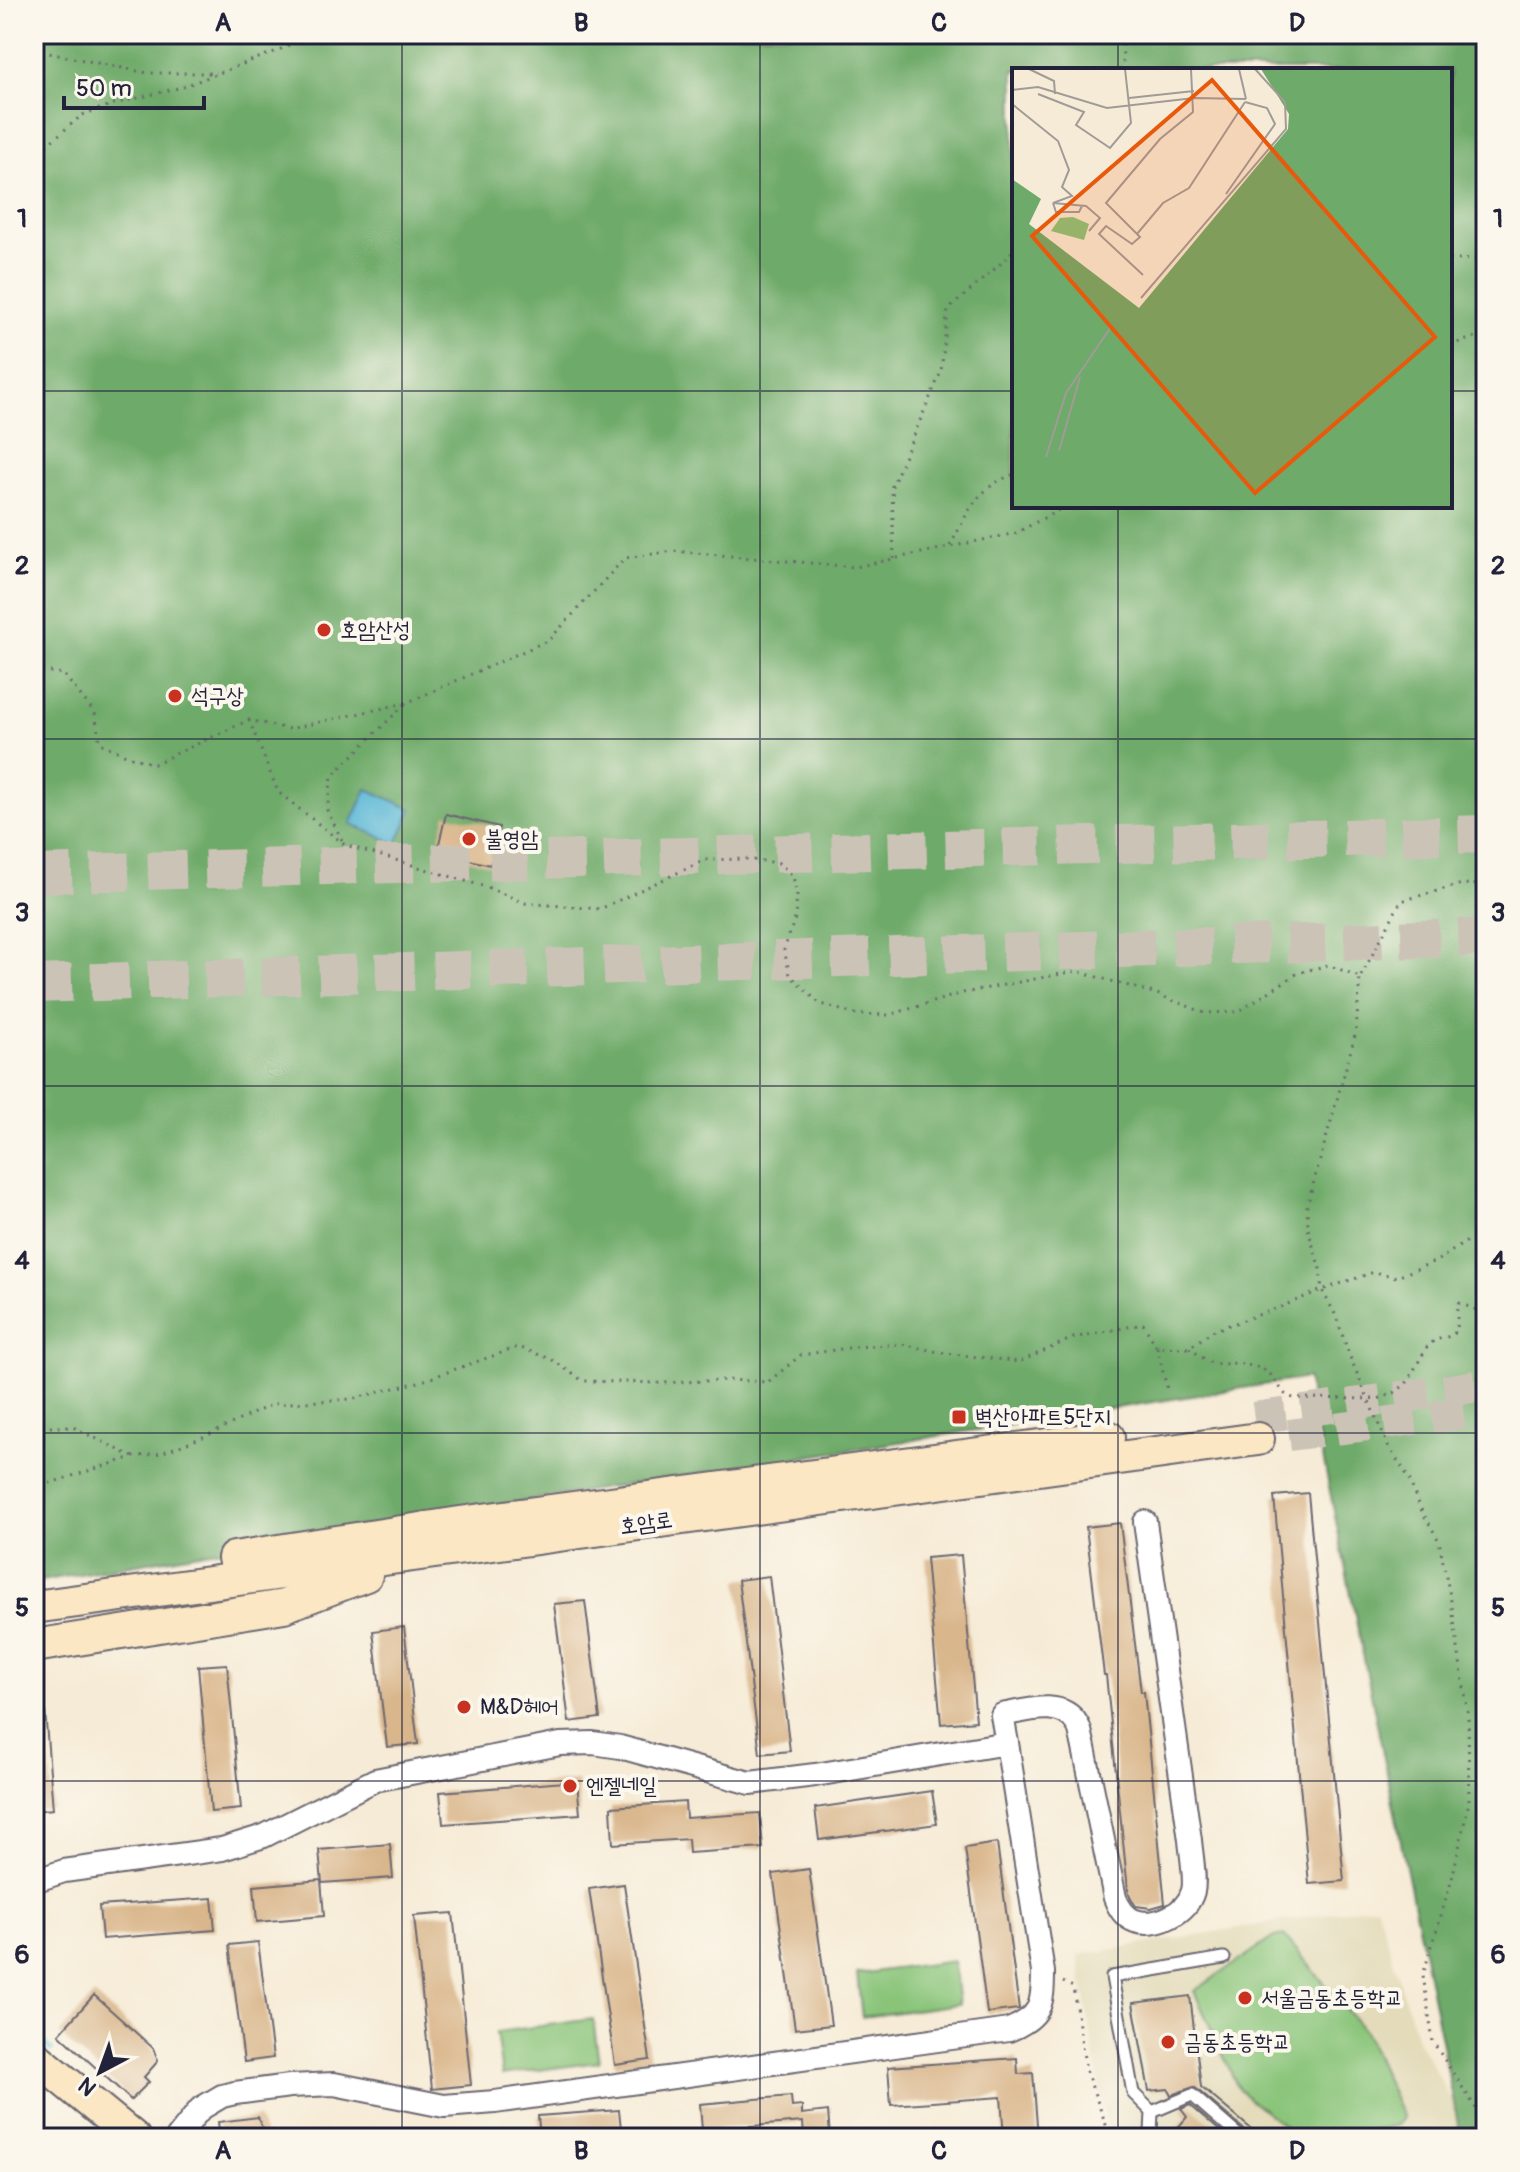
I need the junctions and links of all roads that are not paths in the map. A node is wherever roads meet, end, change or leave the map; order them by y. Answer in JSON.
{"nodes":[{"id":1,"x":1145,"y":1522,"type":"dead end"},
{"id":2,"x":425,"y":1553,"type":"junction"},
{"id":3,"x":34,"y":1588,"type":"edge"},
{"id":4,"x":34,"y":1607,"type":"edge"},
{"id":5,"x":34,"y":1646,"type":"edge"},
{"id":6,"x":1007,"y":1743,"type":"junction"},
{"id":7,"x":34,"y":1881,"type":"edge"},
{"id":8,"x":1224,"y":1958,"type":"dead end"},
{"id":9,"x":34,"y":2056,"type":"edge"},
{"id":10,"x":1152,"y":2112,"type":"junction"},
{"id":11,"x":134,"y":2138,"type":"edge"},
{"id":12,"x":177,"y":2138,"type":"edge"},
{"id":13,"x":1157,"y":2138,"type":"edge"},
{"id":14,"x":1241,"y":2138,"type":"edge"}],
"edges":[{"from":1,"to":6,"type":"street"},
{"from":2,"to":3,"type":"main road","name":"호암로"},
{"from":2,"to":4,"type":"main road","name":"호암로"},
{"from":2,"to":5,"type":"main road"},
{"from":6,"to":7,"type":"street"},
{"from":6,"to":12,"type":"street"},
{"from":8,"to":10,"type":"lane"},
{"from":9,"to":11,"type":"main road"},
{"from":10,"to":13,"type":"lane"},
{"from":10,"to":14,"type":"lane"}]}
